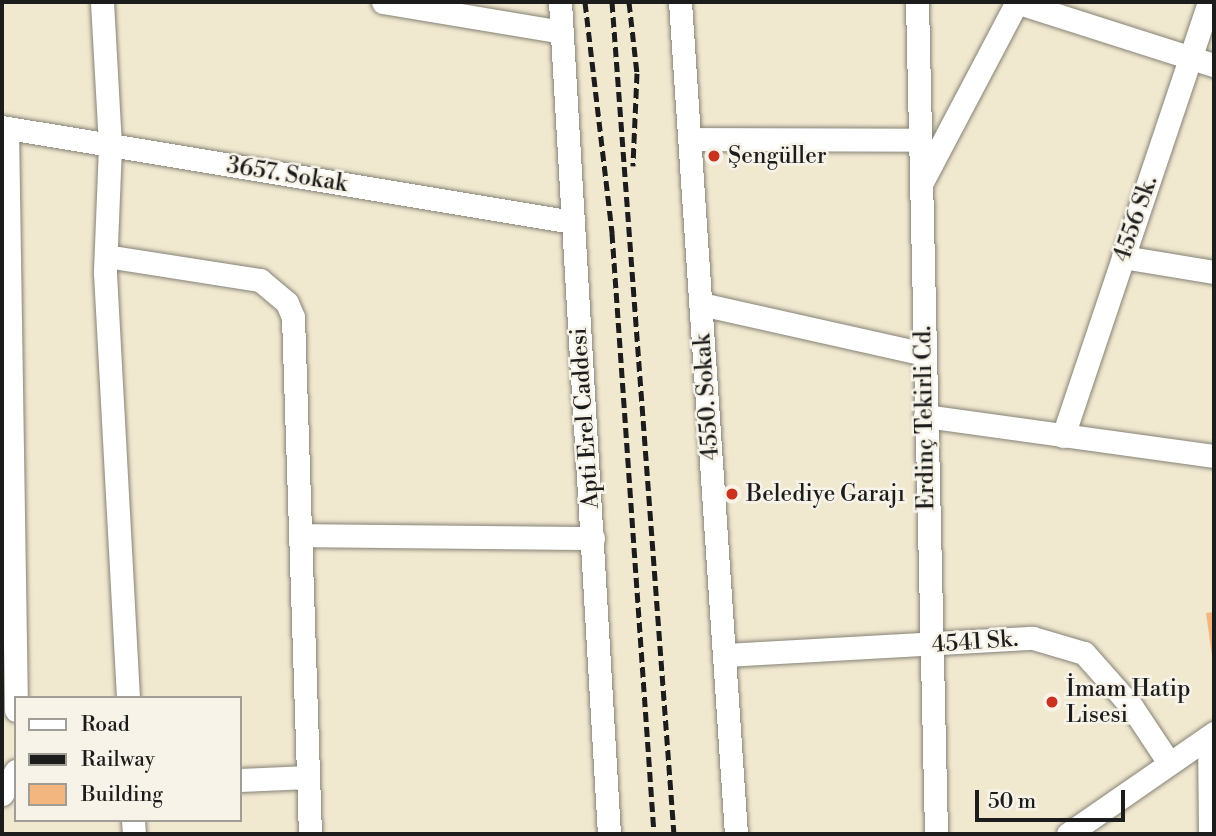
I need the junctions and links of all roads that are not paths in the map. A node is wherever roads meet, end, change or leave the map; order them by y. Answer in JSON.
{"nodes":[{"id":1,"x":102,"y":2,"type":"edge"},
{"id":2,"x":383,"y":2,"type":"edge"},
{"id":3,"x":560,"y":2,"type":"edge"},
{"id":4,"x":680,"y":2,"type":"edge"},
{"id":5,"x":917,"y":2,"type":"edge"},
{"id":6,"x":1017,"y":2,"type":"edge"},
{"id":7,"x":1209,"y":2,"type":"edge"},
{"id":8,"x":562,"y":32,"type":"junction"},
{"id":9,"x":1191,"y":55,"type":"junction"},
{"id":10,"x":1214,"y":65,"type":"edge"},
{"id":11,"x":4,"y":128,"type":"edge"},
{"id":12,"x":689,"y":139,"type":"junction"},
{"id":13,"x":919,"y":140,"type":"junction"},
{"id":14,"x":110,"y":146,"type":"junction"},
{"id":15,"x":920,"y":184,"type":"junction"},
{"id":16,"x":573,"y":222,"type":"junction"},
{"id":17,"x":106,"y":256,"type":"junction"},
{"id":18,"x":1123,"y":257,"type":"junction"},
{"id":19,"x":1214,"y":272,"type":"edge"},
{"id":20,"x":701,"y":304,"type":"junction"},
{"id":21,"x":924,"y":354,"type":"junction"},
{"id":22,"x":925,"y":416,"type":"junction"},
{"id":23,"x":1063,"y":436,"type":"junction"},
{"id":24,"x":1214,"y":456,"type":"edge"},
{"id":25,"x":300,"y":535,"type":"junction"},
{"id":26,"x":593,"y":538,"type":"junction"},
{"id":27,"x":929,"y":645,"type":"junction"},
{"id":28,"x":725,"y":655,"type":"junction"},
{"id":29,"x":16,"y":696,"type":"edge"},
{"id":30,"x":128,"y":696,"type":"edge"},
{"id":31,"x":1212,"y":735,"type":"edge"},
{"id":32,"x":1169,"y":763,"type":"junction"},
{"id":33,"x":14,"y":774,"type":"edge"},
{"id":34,"x":308,"y":777,"type":"junction"},
{"id":35,"x":242,"y":780,"type":"edge"},
{"id":36,"x":2,"y":794,"type":"edge"},
{"id":37,"x":310,"y":834,"type":"edge"},
{"id":38,"x":609,"y":834,"type":"edge"},
{"id":39,"x":736,"y":834,"type":"edge"},
{"id":40,"x":936,"y":834,"type":"edge"},
{"id":41,"x":1068,"y":834,"type":"edge"},
{"id":42,"x":1210,"y":834,"type":"edge"}],
"edges":[{"from":1,"to":14,"type":"street"},
{"from":2,"to":8,"type":"street"},
{"from":3,"to":8,"type":"street","name":"Apti Erel Caddesi"},
{"from":4,"to":12,"type":"street","name":"4550. Sokak"},
{"from":5,"to":13,"type":"street","name":"Erdinç Tekirli Cd."},
{"from":6,"to":9,"type":"street"},
{"from":6,"to":15,"type":"street"},
{"from":7,"to":9,"type":"street","name":"4556 Sk."},
{"from":8,"to":16,"type":"street","name":"Apti Erel Caddesi"},
{"from":9,"to":10,"type":"street"},
{"from":9,"to":18,"type":"street","name":"4556 Sk."},
{"from":11,"to":14,"type":"street","name":"3657. Sokak"},
{"from":11,"to":29,"type":"street"},
{"from":12,"to":13,"type":"street"},
{"from":12,"to":20,"type":"street","name":"4550. Sokak"},
{"from":13,"to":15,"type":"street","name":"Erdinç Tekirli Cd."},
{"from":14,"to":16,"type":"street","name":"3657. Sokak"},
{"from":14,"to":17,"type":"street"},
{"from":15,"to":21,"type":"street","name":"Erdinç Tekirli Cd."},
{"from":16,"to":26,"type":"street","name":"Apti Erel Caddesi"},
{"from":17,"to":25,"type":"street"},
{"from":17,"to":30,"type":"street"},
{"from":18,"to":19,"type":"street"},
{"from":18,"to":23,"type":"street","name":"4556 Sk."},
{"from":20,"to":21,"type":"street"},
{"from":20,"to":28,"type":"street","name":"4550. Sokak"},
{"from":21,"to":22,"type":"street","name":"Erdinç Tekirli Cd."},
{"from":22,"to":23,"type":"street"},
{"from":22,"to":27,"type":"street","name":"Erdinç Tekirli Cd."},
{"from":23,"to":24,"type":"street"},
{"from":25,"to":26,"type":"street"},
{"from":25,"to":34,"type":"street"},
{"from":26,"to":38,"type":"street","name":"Apti Erel Caddesi"},
{"from":27,"to":28,"type":"street","name":"4541 Sk."},
{"from":27,"to":32,"type":"street","name":"4541 Sk."},
{"from":27,"to":40,"type":"street","name":"Erdinç Tekirli Cd."},
{"from":28,"to":39,"type":"street","name":"4550. Sokak"},
{"from":31,"to":32,"type":"street"},
{"from":31,"to":42,"type":"street"},
{"from":32,"to":41,"type":"street"},
{"from":33,"to":36,"type":"street"},
{"from":34,"to":35,"type":"street"},
{"from":34,"to":37,"type":"street"}]}
